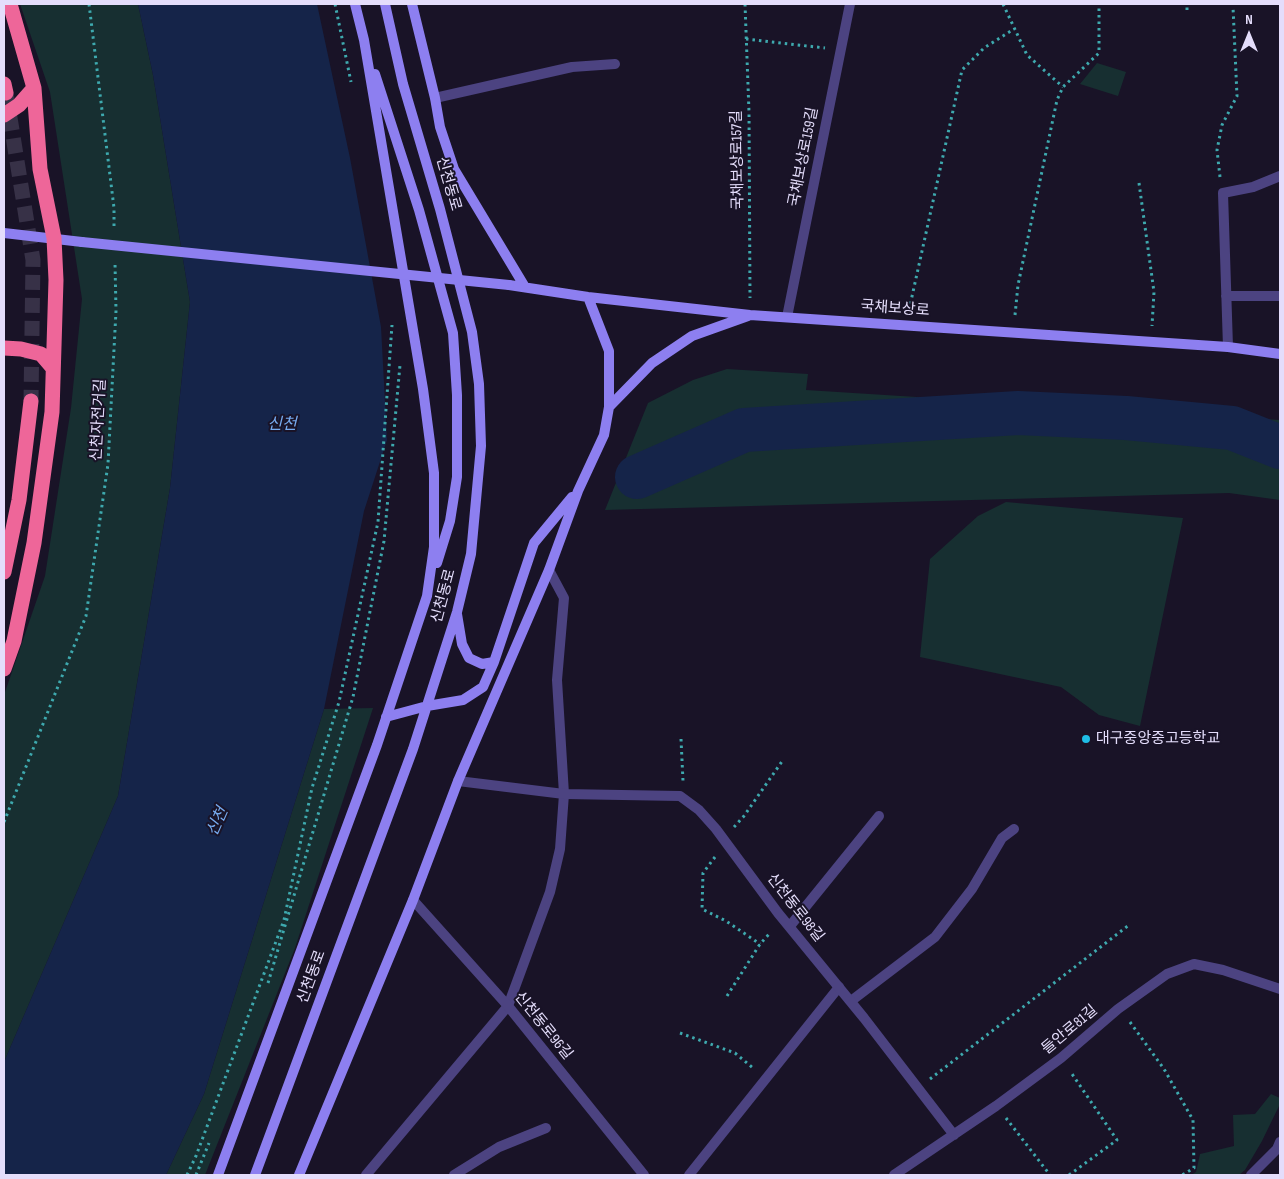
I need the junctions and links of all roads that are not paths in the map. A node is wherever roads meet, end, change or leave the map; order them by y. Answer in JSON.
{"nodes":[{"id":1,"x":10,"y":4,"type":"edge"},
{"id":2,"x":356,"y":4,"type":"edge"},
{"id":3,"x":384,"y":4,"type":"edge"},
{"id":4,"x":412,"y":4,"type":"edge"},
{"id":5,"x":850,"y":4,"type":"edge"},
{"id":6,"x":364,"y":40,"type":"junction"},
{"id":7,"x":615,"y":64,"type":"dead end"},
{"id":8,"x":34,"y":88,"type":"junction"},
{"id":9,"x":435,"y":98,"type":"junction"},
{"id":10,"x":4,"y":115,"type":"edge"},
{"id":11,"x":1280,"y":176,"type":"edge"},
{"id":12,"x":4,"y":234,"type":"edge"},
{"id":13,"x":54,"y":238,"type":"junction"},
{"id":14,"x":524,"y":287,"type":"junction"},
{"id":15,"x":1226,"y":296,"type":"junction"},
{"id":16,"x":1280,"y":296,"type":"edge"},
{"id":17,"x":588,"y":297,"type":"junction"},
{"id":18,"x":750,"y":315,"type":"junction"},
{"id":19,"x":787,"y":317,"type":"junction"},
{"id":20,"x":1228,"y":347,"type":"junction"},
{"id":21,"x":4,"y":348,"type":"edge"},
{"id":22,"x":1280,"y":354,"type":"edge"},
{"id":23,"x":53,"y":368,"type":"junction"},
{"id":24,"x":31,"y":401,"type":"tunnel mouth"},
{"id":25,"x":609,"y":407,"type":"junction"},
{"id":26,"x":578,"y":491,"type":"junction"},
{"id":27,"x":549,"y":570,"type":"junction"},
{"id":28,"x":4,"y":572,"type":"edge"},
{"id":29,"x":427,"y":596,"type":"junction"},
{"id":30,"x":457,"y":612,"type":"junction"},
{"id":31,"x":494,"y":662,"type":"junction"},
{"id":32,"x":4,"y":669,"type":"edge"},
{"id":33,"x":427,"y":706,"type":"junction"},
{"id":34,"x":386,"y":717,"type":"junction"},
{"id":35,"x":458,"y":782,"type":"junction"},
{"id":36,"x":564,"y":794,"type":"junction"},
{"id":37,"x":879,"y":816,"type":"dead end"},
{"id":38,"x":1014,"y":829,"type":"dead end"},
{"id":39,"x":413,"y":900,"type":"junction"},
{"id":40,"x":787,"y":923,"type":"junction"},
{"id":41,"x":840,"y":987,"type":"junction"},
{"id":42,"x":1280,"y":989,"type":"edge"},
{"id":43,"x":851,"y":1001,"type":"junction"},
{"id":44,"x":508,"y":1006,"type":"junction"},
{"id":45,"x":546,"y":1128,"type":"dead end"},
{"id":46,"x":954,"y":1134,"type":"junction"},
{"id":47,"x":1280,"y":1142,"type":"edge"},
{"id":48,"x":218,"y":1175,"type":"edge"},
{"id":49,"x":255,"y":1175,"type":"edge"},
{"id":50,"x":299,"y":1175,"type":"edge"},
{"id":51,"x":366,"y":1175,"type":"edge"},
{"id":52,"x":454,"y":1175,"type":"edge"},
{"id":53,"x":644,"y":1175,"type":"edge"},
{"id":54,"x":689,"y":1175,"type":"edge"},
{"id":55,"x":894,"y":1175,"type":"edge"},
{"id":56,"x":1252,"y":1175,"type":"edge"}],
"edges":[{"from":1,"to":8,"type":"highway"},
{"from":2,"to":6,"type":"main road","name":"신천동로"},
{"from":3,"to":30,"type":"main road","name":"신천동로"},
{"from":4,"to":9,"type":"main road","name":"신천동로"},
{"from":5,"to":19,"type":"street","name":"국채보상로159길"},
{"from":6,"to":29,"type":"main road","name":"신천동로"},
{"from":6,"to":29,"type":"main road"},
{"from":7,"to":9,"type":"street"},
{"from":8,"to":10,"type":"highway"},
{"from":8,"to":13,"type":"highway"},
{"from":9,"to":14,"type":"main road","name":"신천동로"},
{"from":11,"to":15,"type":"street"},
{"from":12,"to":13,"type":"main road"},
{"from":13,"to":14,"type":"main road","name":"국채보상로","bridge":true},
{"from":13,"to":23,"type":"highway"},
{"from":14,"to":17,"type":"main road","name":"국채보상로"},
{"from":15,"to":16,"type":"street"},
{"from":15,"to":20,"type":"street"},
{"from":17,"to":18,"type":"main road","name":"국채보상로"},
{"from":17,"to":25,"type":"main road"},
{"from":18,"to":19,"type":"main road","name":"국채보상로"},
{"from":18,"to":25,"type":"main road"},
{"from":19,"to":20,"type":"main road","name":"국채보상로"},
{"from":20,"to":22,"type":"main road","name":"국채보상로"},
{"from":21,"to":23,"type":"highway"},
{"from":23,"to":32,"type":"highway"},
{"from":24,"to":28,"type":"highway"},
{"from":25,"to":26,"type":"main road"},
{"from":26,"to":27,"type":"main road"},
{"from":26,"to":31,"type":"main road"},
{"from":27,"to":35,"type":"main road"},
{"from":27,"to":36,"type":"street"},
{"from":29,"to":34,"type":"main road","name":"신천동로"},
{"from":30,"to":31,"type":"main road"},
{"from":30,"to":33,"type":"main road","name":"신천동로"},
{"from":31,"to":33,"type":"main road"},
{"from":33,"to":34,"type":"main road"},
{"from":33,"to":49,"type":"main road","name":"신천동로"},
{"from":34,"to":48,"type":"main road","name":"신천동로"},
{"from":35,"to":36,"type":"street"},
{"from":35,"to":39,"type":"main road"},
{"from":36,"to":40,"type":"street","name":"신천동로98길"},
{"from":36,"to":44,"type":"street"},
{"from":37,"to":40,"type":"street"},
{"from":38,"to":43,"type":"street"},
{"from":39,"to":44,"type":"street","name":"신천동로96길"},
{"from":39,"to":50,"type":"main road"},
{"from":40,"to":41,"type":"street","name":"신천동로98길"},
{"from":41,"to":43,"type":"street","name":"신천동로98길"},
{"from":41,"to":54,"type":"street"},
{"from":42,"to":46,"type":"street","name":"들안로81길"},
{"from":43,"to":46,"type":"street","name":"신천동로98길"},
{"from":44,"to":51,"type":"street"},
{"from":44,"to":53,"type":"street","name":"신천동로96길"},
{"from":45,"to":52,"type":"street"},
{"from":46,"to":55,"type":"street","name":"들안로81길"},
{"from":47,"to":56,"type":"street"}]}
